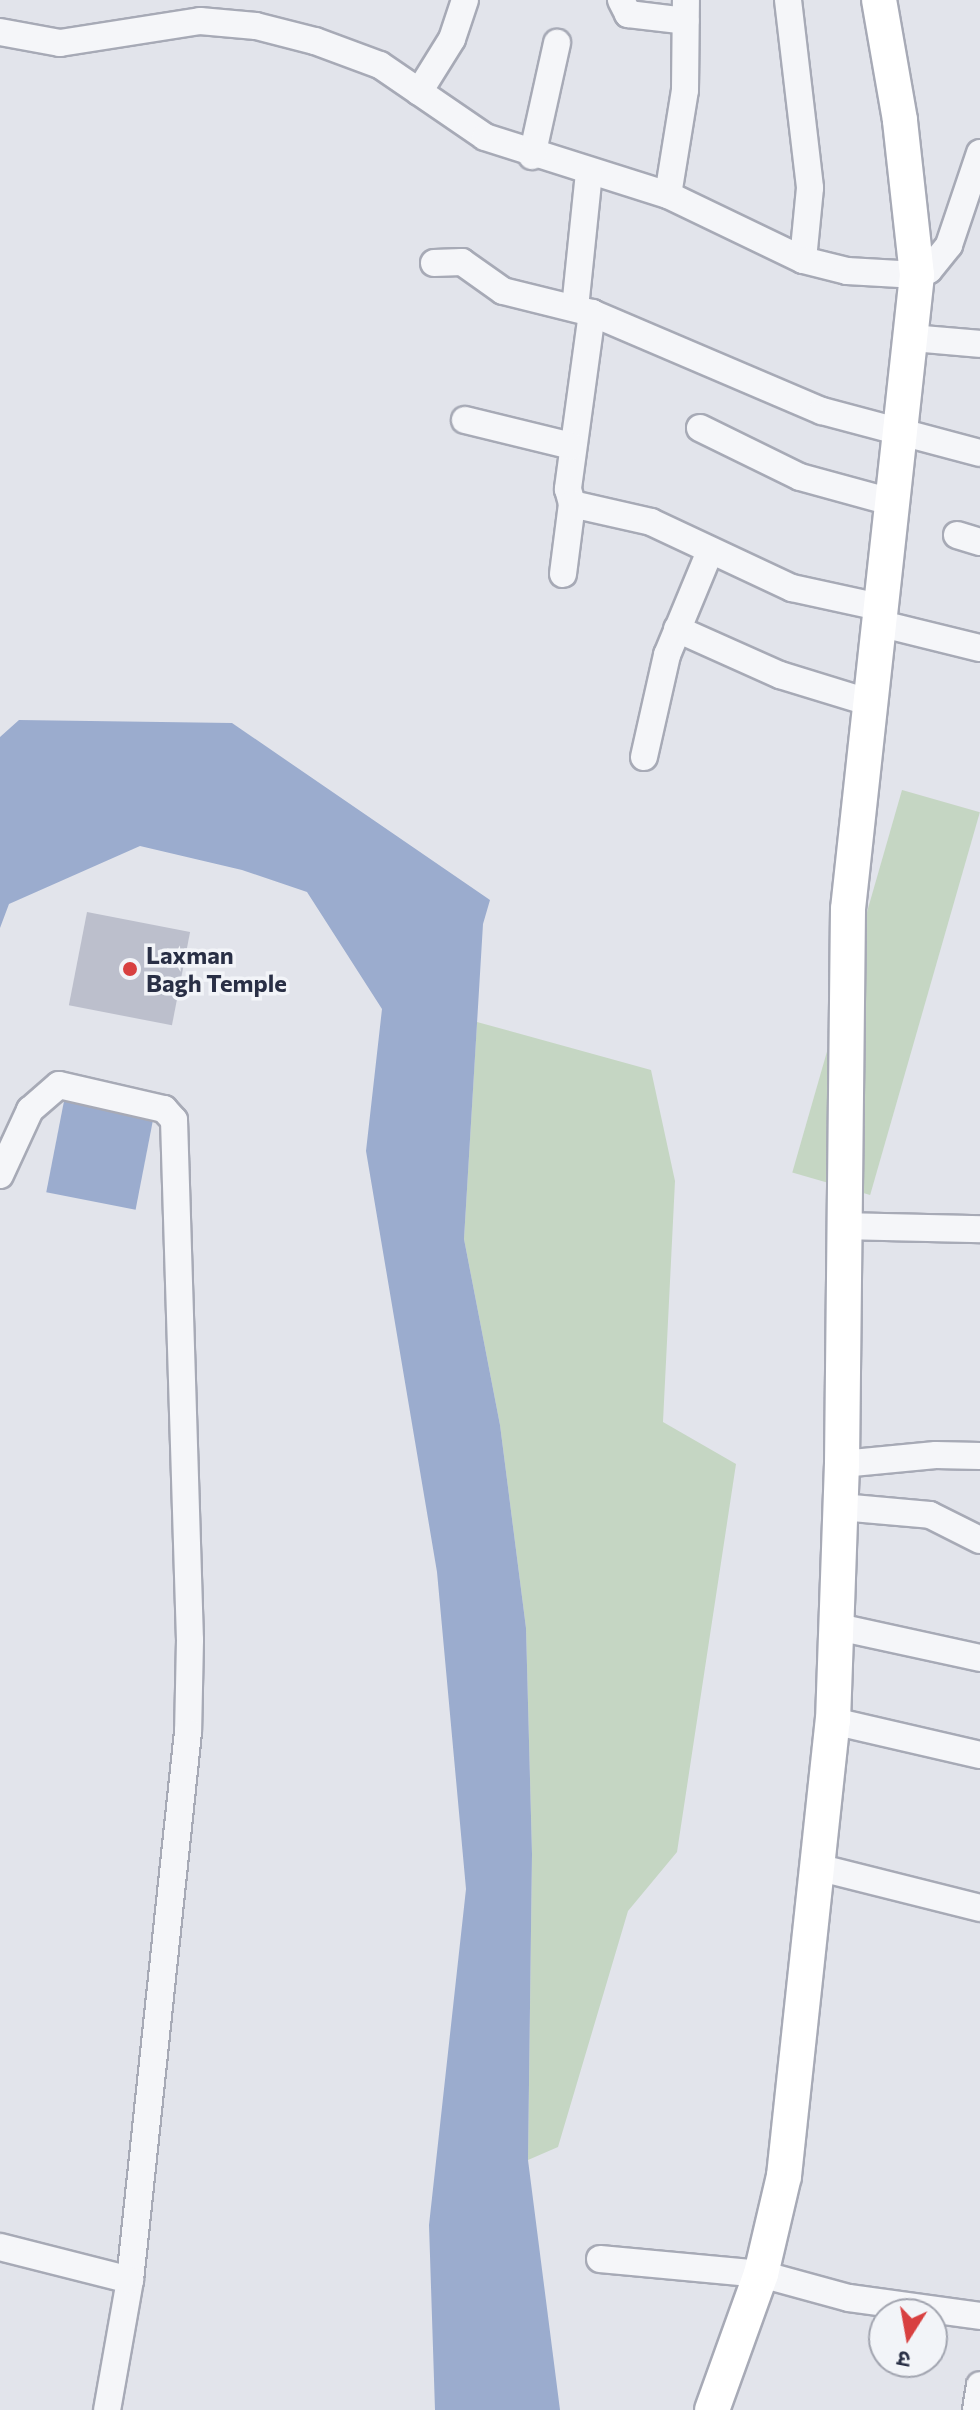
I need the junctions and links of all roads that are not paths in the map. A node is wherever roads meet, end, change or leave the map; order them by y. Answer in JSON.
{"nodes":[{"id":1,"x":465,"y":0,"type":"edge"},
{"id":2,"x":621,"y":0,"type":"edge"},
{"id":3,"x":788,"y":0,"type":"edge"},
{"id":4,"x":879,"y":0,"type":"edge"},
{"id":5,"x":686,"y":10,"type":"edge"},
{"id":6,"x":0,"y":32,"type":"edge"},
{"id":7,"x":557,"y":43,"type":"dead end"},
{"id":8,"x":419,"y":92,"type":"junction"},
{"id":9,"x":980,"y":153,"type":"edge"},
{"id":10,"x":532,"y":156,"type":"junction"},
{"id":11,"x":589,"y":173,"type":"junction"},
{"id":12,"x":668,"y":195,"type":"junction"},
{"id":13,"x":803,"y":260,"type":"junction"},
{"id":14,"x":434,"y":263,"type":"dead end"},
{"id":15,"x":917,"y":275,"type":"junction"},
{"id":16,"x":584,"y":311,"type":"junction"},
{"id":17,"x":912,"y":338,"type":"junction"},
{"id":18,"x":980,"y":344,"type":"edge"},
{"id":19,"x":465,"y":420,"type":"dead end"},
{"id":20,"x":700,"y":428,"type":"dead end"},
{"id":21,"x":903,"y":435,"type":"junction"},
{"id":22,"x":572,"y":446,"type":"junction"},
{"id":23,"x":980,"y":453,"type":"edge"},
{"id":24,"x":895,"y":503,"type":"junction"},
{"id":25,"x":572,"y":504,"type":"junction"},
{"id":26,"x":710,"y":551,"type":"junction"},
{"id":27,"x":563,"y":574,"type":"dead end"},
{"id":28,"x":883,"y":616,"type":"junction"},
{"id":29,"x":677,"y":629,"type":"junction"},
{"id":30,"x":980,"y":648,"type":"edge"},
{"id":31,"x":871,"y":703,"type":"junction"},
{"id":32,"x":644,"y":757,"type":"dead end"},
{"id":33,"x":0,"y":1175,"type":"edge"},
{"id":34,"x":843,"y":1226,"type":"junction"},
{"id":35,"x":980,"y":1229,"type":"edge"},
{"id":36,"x":980,"y":1456,"type":"edge"},
{"id":37,"x":842,"y":1464,"type":"junction"},
{"id":38,"x":841,"y":1507,"type":"junction"},
{"id":39,"x":980,"y":1540,"type":"edge"},
{"id":40,"x":838,"y":1627,"type":"junction"},
{"id":41,"x":980,"y":1658,"type":"edge"},
{"id":42,"x":833,"y":1721,"type":"junction"},
{"id":43,"x":980,"y":1755,"type":"edge"},
{"id":44,"x":821,"y":1868,"type":"junction"},
{"id":45,"x":980,"y":1908,"type":"edge"},
{"id":46,"x":0,"y":2247,"type":"edge"},
{"id":47,"x":600,"y":2259,"type":"dead end"},
{"id":48,"x":761,"y":2274,"type":"junction"},
{"id":49,"x":130,"y":2280,"type":"junction"},
{"id":50,"x":980,"y":2316,"type":"edge"},
{"id":51,"x":980,"y":2385,"type":"edge"},
{"id":52,"x":107,"y":2410,"type":"edge"},
{"id":53,"x":712,"y":2410,"type":"edge"},
{"id":54,"x":976,"y":2410,"type":"edge"}],
"edges":[{"from":1,"to":8,"type":"street"},
{"from":2,"to":5,"type":"street"},
{"from":3,"to":13,"type":"street"},
{"from":4,"to":15,"type":"main road"},
{"from":5,"to":12,"type":"street"},
{"from":6,"to":8,"type":"street"},
{"from":7,"to":10,"type":"street"},
{"from":8,"to":10,"type":"street"},
{"from":9,"to":15,"type":"street"},
{"from":10,"to":11,"type":"street"},
{"from":11,"to":12,"type":"street"},
{"from":11,"to":16,"type":"street"},
{"from":12,"to":13,"type":"street"},
{"from":13,"to":15,"type":"street"},
{"from":14,"to":16,"type":"street"},
{"from":15,"to":17,"type":"main road"},
{"from":16,"to":21,"type":"street"},
{"from":16,"to":22,"type":"street"},
{"from":17,"to":18,"type":"street"},
{"from":17,"to":21,"type":"main road"},
{"from":19,"to":22,"type":"street"},
{"from":20,"to":24,"type":"street"},
{"from":21,"to":23,"type":"street"},
{"from":21,"to":24,"type":"main road"},
{"from":22,"to":25,"type":"street"},
{"from":24,"to":28,"type":"main road"},
{"from":25,"to":26,"type":"street"},
{"from":25,"to":27,"type":"street"},
{"from":26,"to":28,"type":"street"},
{"from":26,"to":29,"type":"street"},
{"from":28,"to":30,"type":"street"},
{"from":28,"to":31,"type":"main road"},
{"from":29,"to":31,"type":"street"},
{"from":29,"to":32,"type":"street"},
{"from":31,"to":34,"type":"main road"},
{"from":33,"to":49,"type":"street"},
{"from":34,"to":35,"type":"street"},
{"from":34,"to":37,"type":"main road"},
{"from":36,"to":37,"type":"street"},
{"from":37,"to":38,"type":"main road"},
{"from":38,"to":39,"type":"street"},
{"from":38,"to":40,"type":"main road"},
{"from":40,"to":41,"type":"street"},
{"from":40,"to":42,"type":"main road"},
{"from":42,"to":43,"type":"street"},
{"from":42,"to":44,"type":"main road"},
{"from":44,"to":45,"type":"street"},
{"from":44,"to":48,"type":"main road"},
{"from":46,"to":49,"type":"street"},
{"from":47,"to":48,"type":"street"},
{"from":48,"to":50,"type":"street"},
{"from":48,"to":53,"type":"main road"},
{"from":49,"to":52,"type":"street"},
{"from":51,"to":54,"type":"street"}]}
